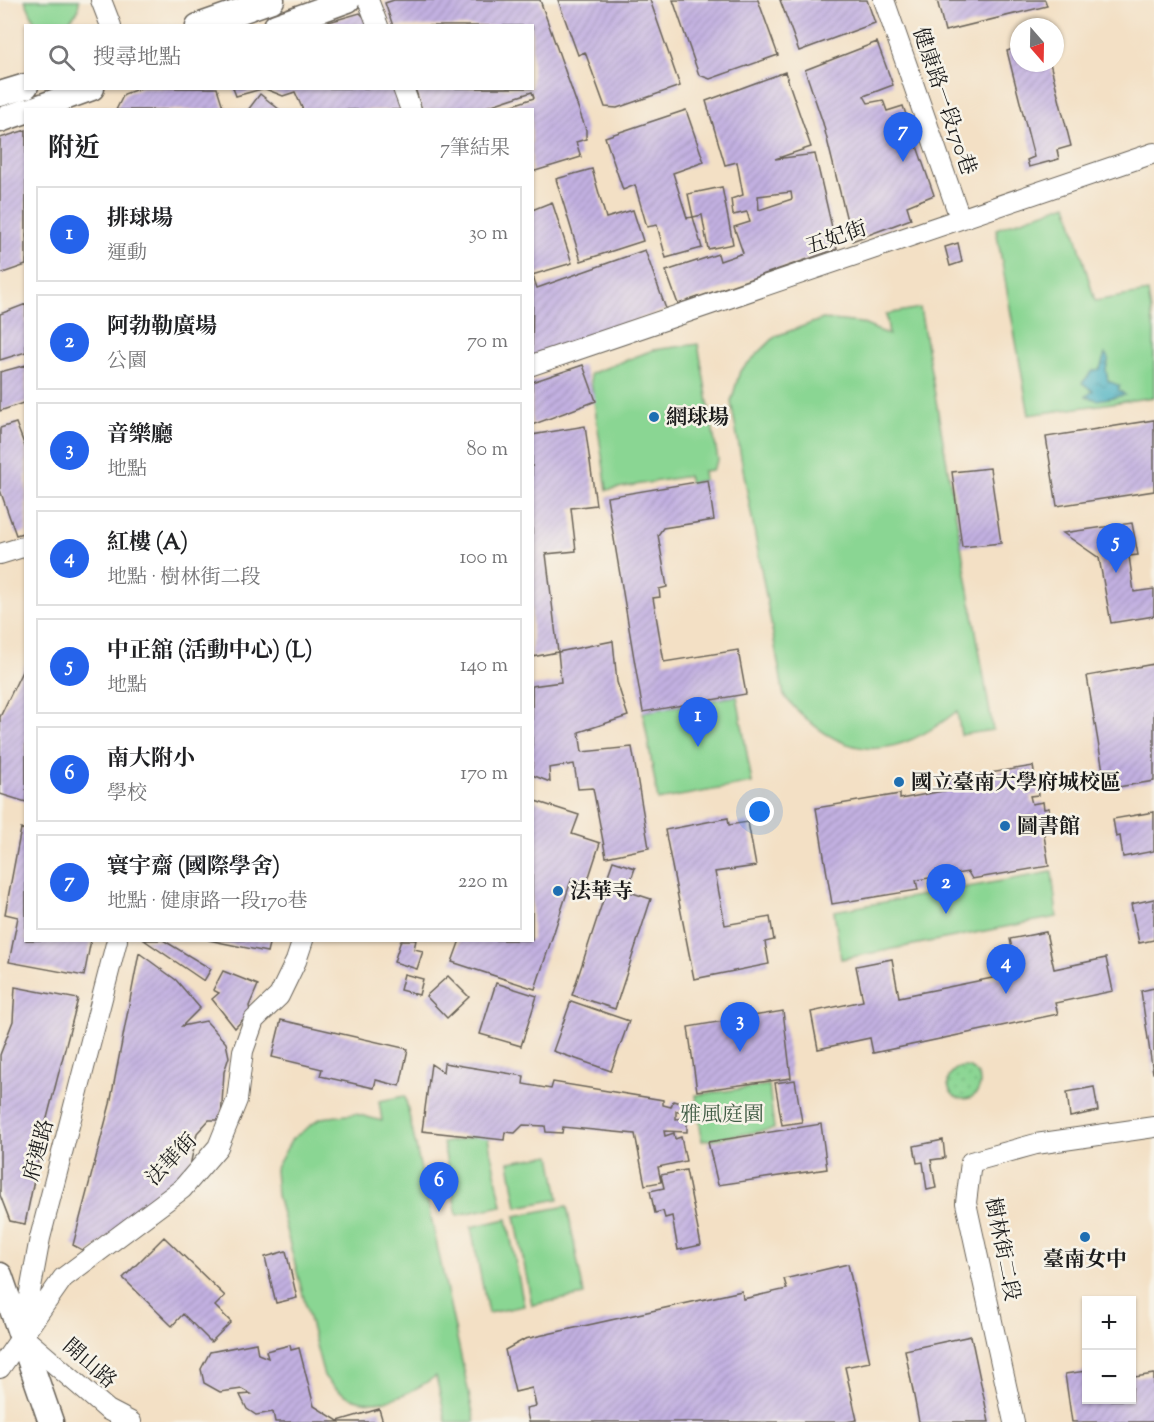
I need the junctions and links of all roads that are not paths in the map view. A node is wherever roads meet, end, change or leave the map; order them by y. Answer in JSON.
{"nodes":[{"id":1,"x":101,"y":0,"type":"edge"},
{"id":2,"x":272,"y":0,"type":"edge"},
{"id":3,"x":348,"y":0,"type":"edge"},
{"id":4,"x":368,"y":0,"type":"edge"},
{"id":5,"x":884,"y":0,"type":"edge"},
{"id":6,"x":110,"y":24,"type":"edge"},
{"id":7,"x":204,"y":24,"type":"edge"},
{"id":8,"x":282,"y":24,"type":"edge"},
{"id":9,"x":377,"y":24,"type":"edge"},
{"id":10,"x":24,"y":87,"type":"edge"},
{"id":11,"x":87,"y":90,"type":"edge"},
{"id":12,"x":404,"y":90,"type":"edge"},
{"id":13,"x":0,"y":94,"type":"edge"},
{"id":14,"x":68,"y":98,"type":"edge"},
{"id":15,"x":37,"y":108,"type":"edge"},
{"id":16,"x":410,"y":108,"type":"edge"},
{"id":17,"x":24,"y":112,"type":"edge"},
{"id":18,"x":0,"y":120,"type":"edge"},
{"id":19,"x":1154,"y":153,"type":"edge"},
{"id":20,"x":960,"y":218,"type":"junction"},
{"id":21,"x":534,"y":364,"type":"edge"},
{"id":22,"x":24,"y":547,"type":"edge"},
{"id":23,"x":0,"y":554,"type":"edge"},
{"id":24,"x":116,"y":942,"type":"edge"},
{"id":25,"x":302,"y":942,"type":"edge"},
{"id":26,"x":1154,"y":1127,"type":"edge"},
{"id":27,"x":0,"y":1275,"type":"edge"},
{"id":28,"x":22,"y":1336,"type":"junction"},
{"id":29,"x":0,"y":1368,"type":"edge"},
{"id":30,"x":51,"y":1422,"type":"edge"},
{"id":31,"x":131,"y":1422,"type":"edge"},
{"id":32,"x":1014,"y":1422,"type":"edge"}],
"edges":[{"from":1,"to":6,"type":"street"},
{"from":2,"to":7,"type":"street"},
{"from":3,"to":8,"type":"street"},
{"from":4,"to":9,"type":"street"},
{"from":5,"to":20,"type":"street","name":"健康路一段170巷"},
{"from":10,"to":13,"type":"street"},
{"from":11,"to":14,"type":"street"},
{"from":12,"to":16,"type":"street"},
{"from":14,"to":15,"type":"street"},
{"from":17,"to":18,"type":"street"},
{"from":19,"to":20,"type":"street","name":"五妃街"},
{"from":20,"to":21,"type":"street","name":"五妃街"},
{"from":22,"to":23,"type":"street"},
{"from":24,"to":28,"type":"street","name":"府連路"},
{"from":25,"to":28,"type":"street","name":"法華街"},
{"from":26,"to":32,"type":"street","name":"樹林街二段"},
{"from":27,"to":28,"type":"street"},
{"from":28,"to":29,"type":"street","name":"府連路"},
{"from":28,"to":30,"type":"street"},
{"from":28,"to":31,"type":"street","name":"開山路"}]}
